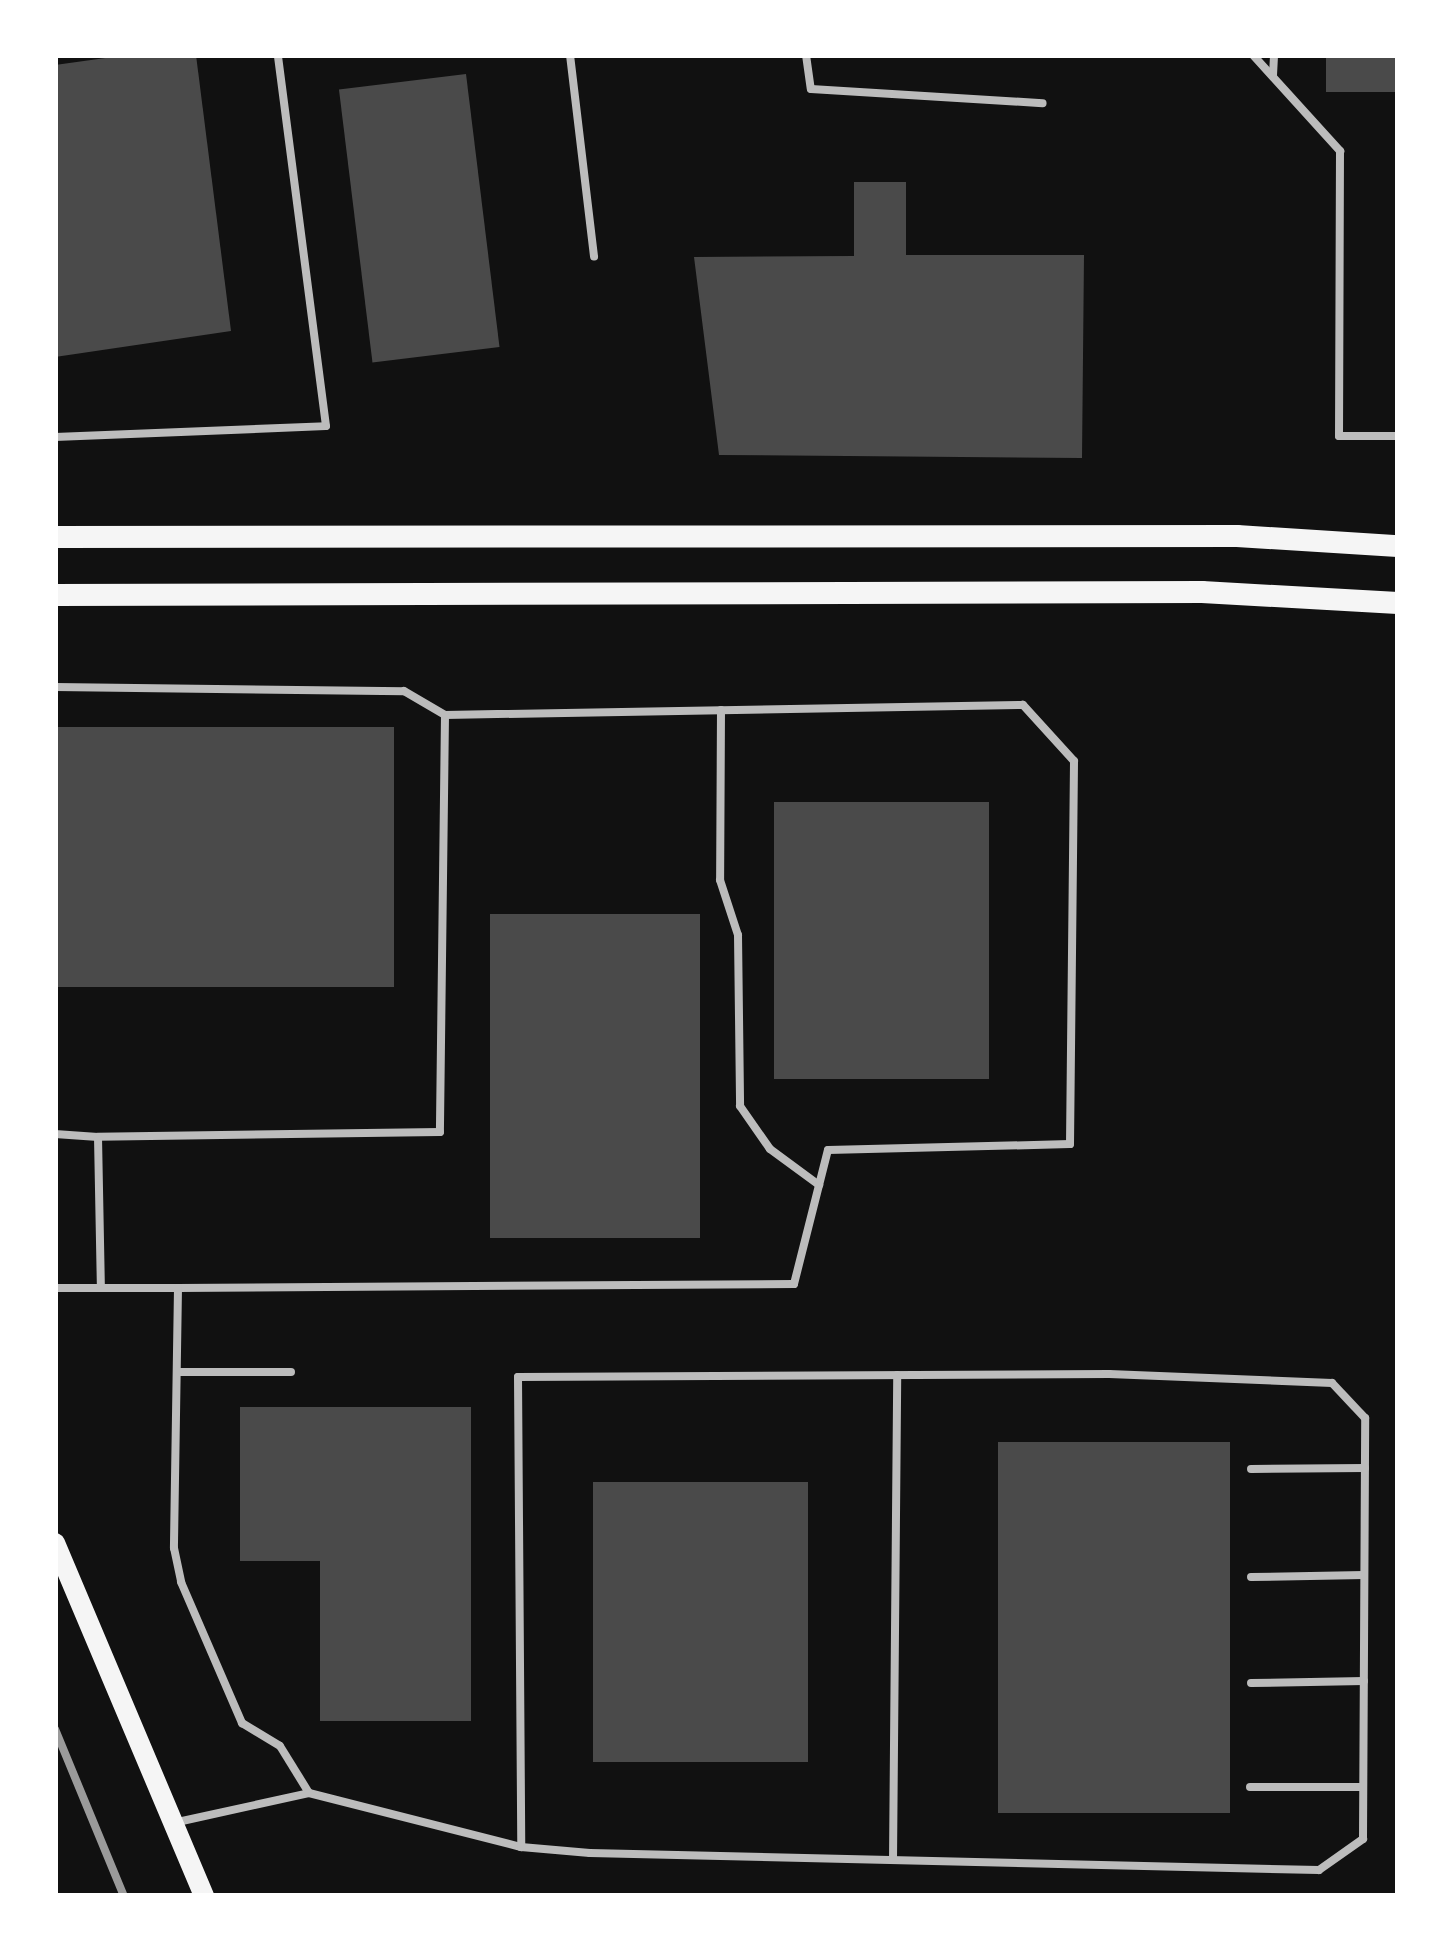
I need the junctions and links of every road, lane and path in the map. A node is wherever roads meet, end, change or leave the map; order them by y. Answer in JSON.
{"nodes":[{"id":1,"x":278,"y":55,"type":"edge"},
{"id":2,"x":570,"y":55,"type":"edge"},
{"id":3,"x":806,"y":55,"type":"edge"},
{"id":4,"x":1253,"y":55,"type":"edge"},
{"id":5,"x":1274,"y":55,"type":"edge"},
{"id":6,"x":1273,"y":77,"type":"junction"},
{"id":7,"x":1043,"y":103,"type":"dead end"},
{"id":8,"x":594,"y":256,"type":"dead end"},
{"id":9,"x":1398,"y":436,"type":"edge"},
{"id":10,"x":55,"y":437,"type":"edge"},
{"id":11,"x":55,"y":537,"type":"edge"},
{"id":12,"x":1398,"y":546,"type":"edge"},
{"id":13,"x":55,"y":595,"type":"edge"},
{"id":14,"x":1398,"y":603,"type":"edge"},
{"id":15,"x":55,"y":687,"type":"edge"},
{"id":16,"x":721,"y":710,"type":"junction"},
{"id":17,"x":445,"y":715,"type":"junction"},
{"id":18,"x":55,"y":1134,"type":"edge"},
{"id":19,"x":98,"y":1136,"type":"junction"},
{"id":20,"x":819,"y":1186,"type":"junction"},
{"id":21,"x":55,"y":1288,"type":"edge"},
{"id":22,"x":101,"y":1288,"type":"junction"},
{"id":23,"x":178,"y":1288,"type":"junction"},
{"id":24,"x":177,"y":1372,"type":"junction"},
{"id":25,"x":291,"y":1372,"type":"dead end"},
{"id":26,"x":896,"y":1375,"type":"junction"},
{"id":27,"x":1365,"y":1468,"type":"junction"},
{"id":28,"x":1250,"y":1469,"type":"dead end"},
{"id":29,"x":55,"y":1543,"type":"edge"},
{"id":30,"x":1364,"y":1575,"type":"junction"},
{"id":31,"x":1250,"y":1577,"type":"dead end"},
{"id":32,"x":1364,"y":1682,"type":"junction"},
{"id":33,"x":1250,"y":1683,"type":"dead end"},
{"id":34,"x":1250,"y":1787,"type":"dead end"},
{"id":35,"x":1363,"y":1787,"type":"junction"},
{"id":36,"x":309,"y":1793,"type":"junction"},
{"id":37,"x":174,"y":1823,"type":"junction"},
{"id":38,"x":520,"y":1847,"type":"junction"},
{"id":39,"x":893,"y":1860,"type":"junction"},
{"id":40,"x":204,"y":1896,"type":"edge"}],
"edges":[{"from":1,"to":10,"type":"lane"},
{"from":2,"to":8,"type":"lane"},
{"from":3,"to":7,"type":"lane"},
{"from":4,"to":6,"type":"lane"},
{"from":5,"to":6,"type":"lane"},
{"from":6,"to":9,"type":"lane"},
{"from":11,"to":12,"type":"main road"},
{"from":13,"to":14,"type":"main road"},
{"from":15,"to":17,"type":"lane"},
{"from":16,"to":17,"type":"lane"},
{"from":16,"to":20,"type":"lane"},
{"from":16,"to":20,"type":"lane"},
{"from":17,"to":19,"type":"lane"},
{"from":18,"to":19,"type":"lane"},
{"from":19,"to":22,"type":"lane"},
{"from":20,"to":23,"type":"lane"},
{"from":21,"to":22,"type":"lane"},
{"from":22,"to":23,"type":"lane"},
{"from":23,"to":24,"type":"lane"},
{"from":24,"to":25,"type":"lane"},
{"from":24,"to":36,"type":"lane"},
{"from":26,"to":27,"type":"lane"},
{"from":26,"to":38,"type":"lane"},
{"from":26,"to":39,"type":"lane"},
{"from":27,"to":28,"type":"lane"},
{"from":27,"to":30,"type":"lane"},
{"from":29,"to":37,"type":"main road"},
{"from":30,"to":31,"type":"lane"},
{"from":30,"to":32,"type":"lane"},
{"from":32,"to":33,"type":"lane"},
{"from":32,"to":35,"type":"lane"},
{"from":34,"to":35,"type":"lane"},
{"from":35,"to":39,"type":"lane"},
{"from":36,"to":37,"type":"lane"},
{"from":36,"to":38,"type":"lane"},
{"from":37,"to":40,"type":"main road"},
{"from":38,"to":39,"type":"lane"}]}
